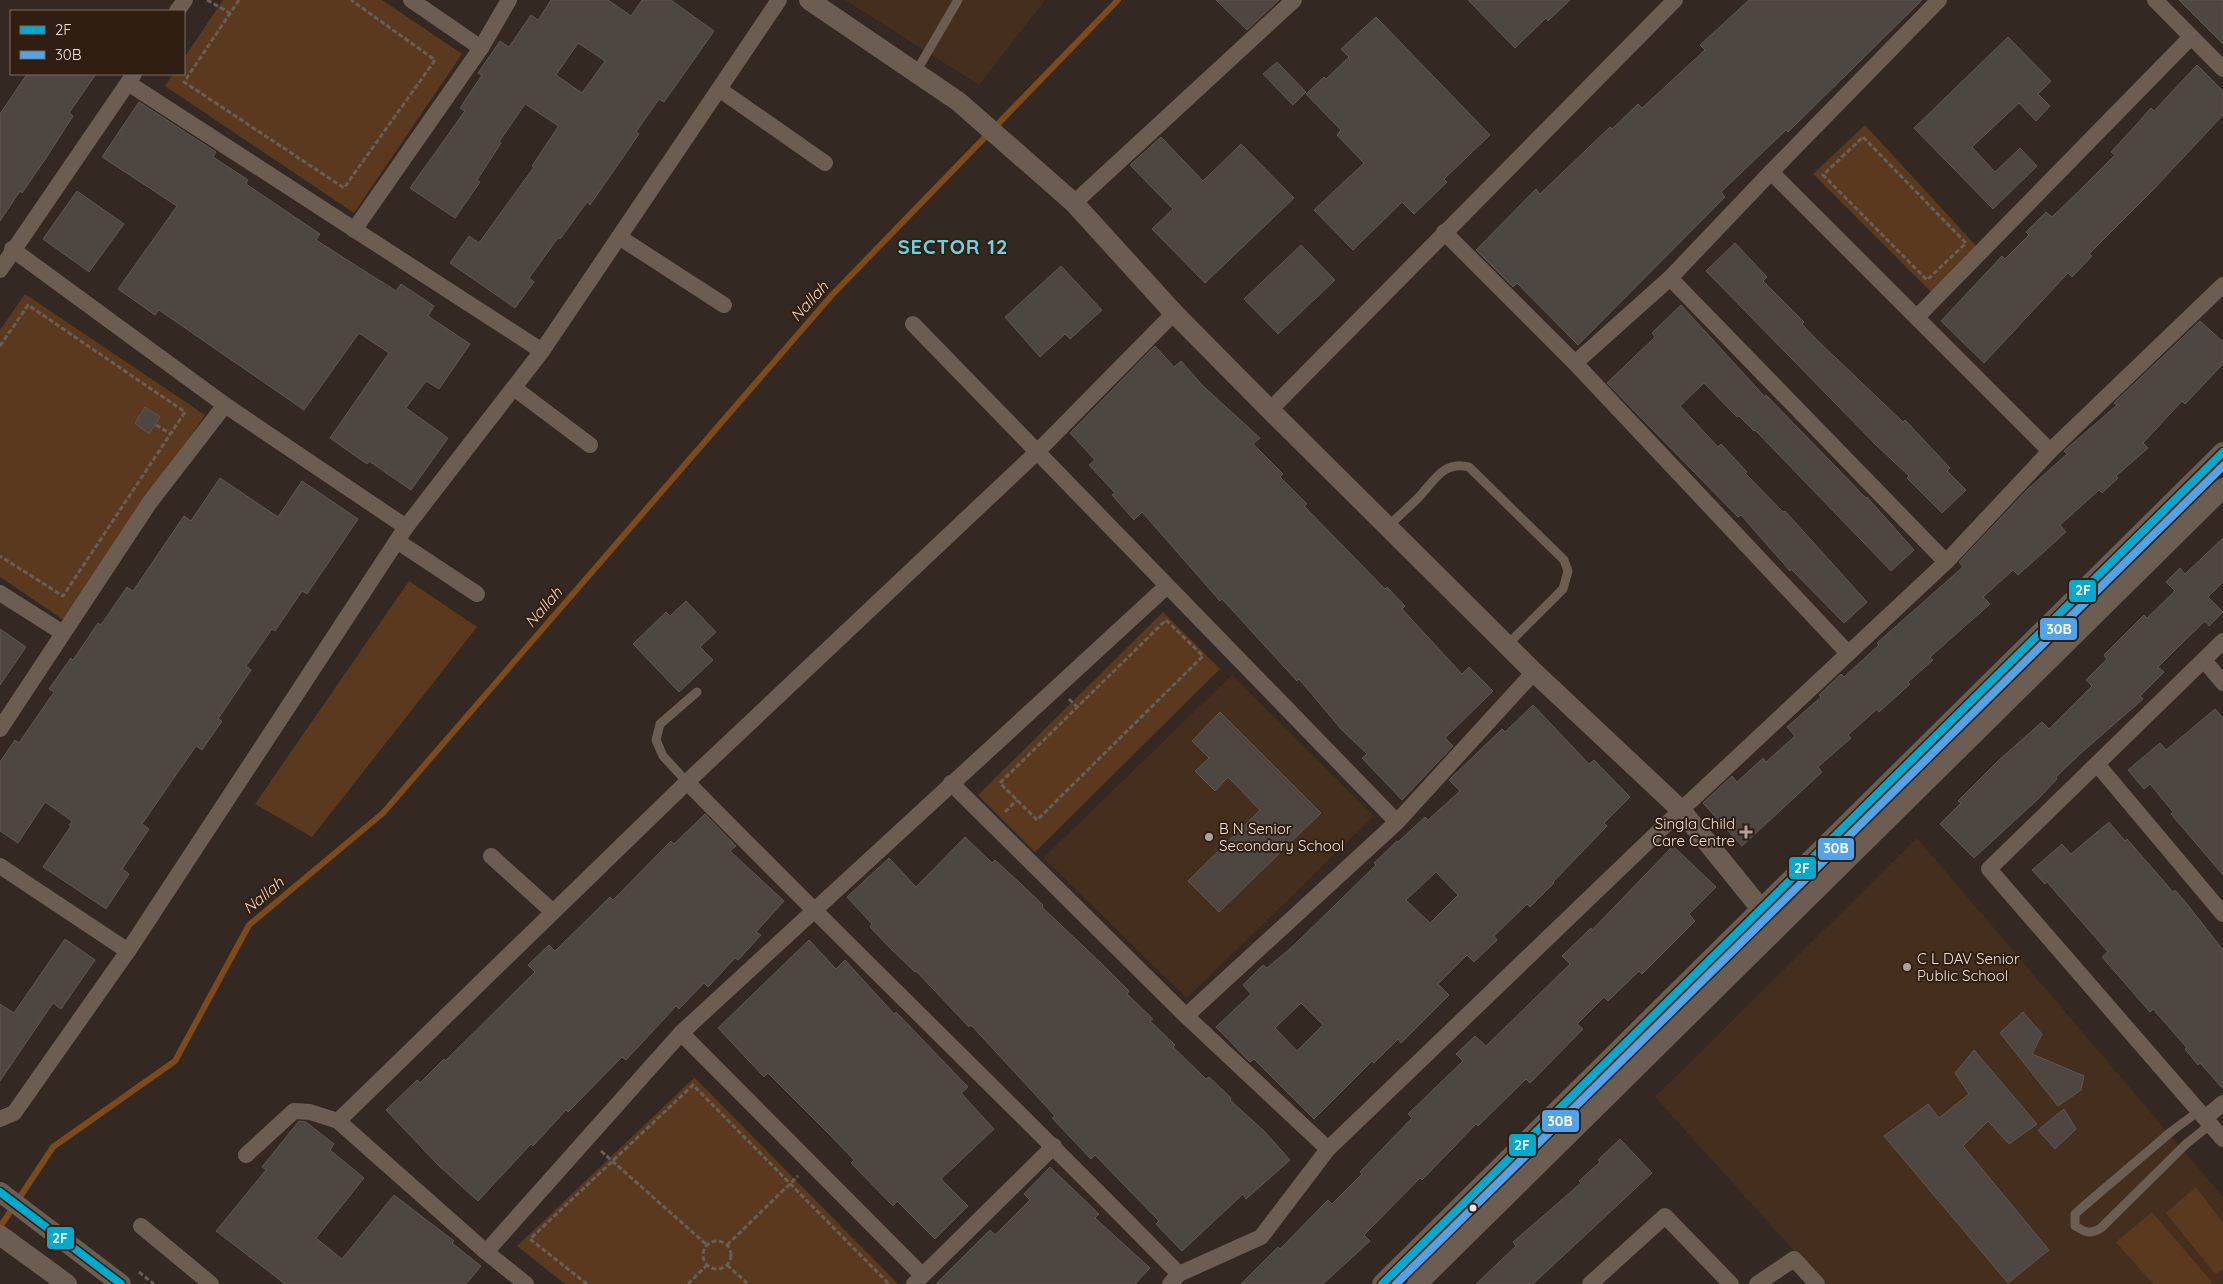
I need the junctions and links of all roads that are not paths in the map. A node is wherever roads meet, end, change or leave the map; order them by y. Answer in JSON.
{"nodes":[{"id":1,"x":411,"y":0,"type":"edge"},
{"id":2,"x":509,"y":0,"type":"edge"},
{"id":3,"x":779,"y":0,"type":"edge"},
{"id":4,"x":958,"y":0,"type":"edge"},
{"id":5,"x":1294,"y":0,"type":"edge"},
{"id":6,"x":1675,"y":0,"type":"edge"},
{"id":7,"x":1940,"y":0,"type":"edge"},
{"id":8,"x":2155,"y":0,"type":"edge"},
{"id":9,"x":813,"y":1,"type":"edge"},
{"id":10,"x":2191,"y":37,"type":"junction"},
{"id":11,"x":481,"y":48,"type":"junction"},
{"id":12,"x":2223,"y":69,"type":"edge"},
{"id":13,"x":916,"y":72,"type":"junction"},
{"id":14,"x":131,"y":78,"type":"edge"},
{"id":15,"x":719,"y":89,"type":"junction"},
{"id":16,"x":825,"y":163,"type":"dead end"},
{"id":17,"x":1770,"y":172,"type":"junction"},
{"id":18,"x":1074,"y":203,"type":"junction"},
{"id":19,"x":354,"y":230,"type":"junction"},
{"id":20,"x":1444,"y":232,"type":"junction"},
{"id":21,"x":619,"y":237,"type":"junction"},
{"id":22,"x":12,"y":249,"type":"junction"},
{"id":23,"x":0,"y":270,"type":"edge"},
{"id":24,"x":1670,"y":278,"type":"junction"},
{"id":25,"x":2223,"y":284,"type":"edge"},
{"id":26,"x":724,"y":305,"type":"dead end"},
{"id":27,"x":1174,"y":313,"type":"junction"},
{"id":28,"x":1917,"y":317,"type":"junction"},
{"id":29,"x":913,"y":324,"type":"dead end"},
{"id":30,"x":542,"y":351,"type":"junction"},
{"id":31,"x":1575,"y":363,"type":"junction"},
{"id":32,"x":514,"y":388,"type":"junction"},
{"id":33,"x":225,"y":405,"type":"junction"},
{"id":34,"x":1270,"y":410,"type":"junction"},
{"id":35,"x":590,"y":445,"type":"dead end"},
{"id":36,"x":2050,"y":451,"type":"junction"},
{"id":37,"x":1037,"y":452,"type":"junction"},
{"id":38,"x":2223,"y":452,"type":"edge"},
{"id":39,"x":2223,"y":488,"type":"edge"},
{"id":40,"x":406,"y":527,"type":"junction"},
{"id":41,"x":1387,"y":527,"type":"junction"},
{"id":42,"x":397,"y":541,"type":"junction"},
{"id":43,"x":1946,"y":562,"type":"junction"},
{"id":44,"x":1167,"y":586,"type":"junction"},
{"id":45,"x":0,"y":593,"type":"edge"},
{"id":46,"x":477,"y":594,"type":"dead end"},
{"id":47,"x":63,"y":633,"type":"junction"},
{"id":48,"x":2223,"y":641,"type":"edge"},
{"id":49,"x":1507,"y":645,"type":"junction"},
{"id":50,"x":1848,"y":652,"type":"junction"},
{"id":51,"x":2204,"y":660,"type":"junction"},
{"id":52,"x":1534,"y":672,"type":"junction"},
{"id":53,"x":2223,"y":683,"type":"edge"},
{"id":54,"x":697,"y":692,"type":"dead end"},
{"id":55,"x":0,"y":729,"type":"edge"},
{"id":56,"x":2097,"y":764,"type":"junction"},
{"id":57,"x":687,"y":782,"type":"junction"},
{"id":58,"x":951,"y":783,"type":"junction"},
{"id":59,"x":1681,"y":810,"type":"junction"},
{"id":60,"x":1397,"y":822,"type":"junction"},
{"id":61,"x":491,"y":856,"type":"dead end"},
{"id":62,"x":0,"y":866,"type":"edge"},
{"id":63,"x":1761,"y":909,"type":"junction"},
{"id":64,"x":813,"y":911,"type":"junction"},
{"id":65,"x":553,"y":912,"type":"junction"},
{"id":66,"x":2223,"y":914,"type":"edge"},
{"id":67,"x":1778,"y":927,"type":"junction"},
{"id":68,"x":128,"y":950,"type":"junction"},
{"id":69,"x":1186,"y":1016,"type":"junction"},
{"id":70,"x":681,"y":1033,"type":"junction"},
{"id":71,"x":2223,"y":1103,"type":"edge"},
{"id":72,"x":2205,"y":1118,"type":"junction"},
{"id":73,"x":0,"y":1119,"type":"edge"},
{"id":74,"x":338,"y":1121,"type":"junction"},
{"id":75,"x":2223,"y":1139,"type":"edge"},
{"id":76,"x":1054,"y":1146,"type":"junction"},
{"id":77,"x":1328,"y":1149,"type":"junction"},
{"id":78,"x":246,"y":1155,"type":"dead end"},
{"id":79,"x":0,"y":1192,"type":"edge"},
{"id":80,"x":141,"y":1226,"type":"dead end"},
{"id":81,"x":0,"y":1235,"type":"edge"},
{"id":82,"x":486,"y":1252,"type":"junction"},
{"id":83,"x":60,"y":1279,"type":"edge"},
{"id":84,"x":1174,"y":1279,"type":"edge"},
{"id":85,"x":918,"y":1280,"type":"edge"},
{"id":86,"x":121,"y":1284,"type":"edge"},
{"id":87,"x":211,"y":1284,"type":"edge"},
{"id":88,"x":526,"y":1284,"type":"edge"},
{"id":89,"x":1382,"y":1284,"type":"edge"},
{"id":90,"x":1417,"y":1284,"type":"edge"},
{"id":91,"x":1590,"y":1284,"type":"edge"},
{"id":92,"x":1731,"y":1284,"type":"edge"},
{"id":93,"x":1757,"y":1284,"type":"edge"},
{"id":94,"x":1817,"y":1284,"type":"edge"}],
"edges":[{"from":1,"to":11,"type":"street"},
{"from":2,"to":11,"type":"street"},
{"from":3,"to":15,"type":"street"},
{"from":4,"to":13,"type":"lane"},
{"from":5,"to":18,"type":"street"},
{"from":6,"to":20,"type":"street"},
{"from":7,"to":17,"type":"street"},
{"from":8,"to":10,"type":"street"},
{"from":9,"to":13,"type":"street"},
{"from":10,"to":12,"type":"street"},
{"from":10,"to":28,"type":"street"},
{"from":11,"to":19,"type":"street"},
{"from":13,"to":18,"type":"street"},
{"from":14,"to":19,"type":"street"},
{"from":14,"to":22,"type":"street"},
{"from":15,"to":16,"type":"street"},
{"from":15,"to":21,"type":"street"},
{"from":17,"to":24,"type":"street"},
{"from":17,"to":28,"type":"street"},
{"from":18,"to":27,"type":"street"},
{"from":19,"to":30,"type":"street"},
{"from":20,"to":31,"type":"street"},
{"from":20,"to":34,"type":"street"},
{"from":21,"to":26,"type":"street"},
{"from":21,"to":30,"type":"street"},
{"from":22,"to":23,"type":"street"},
{"from":22,"to":33,"type":"street"},
{"from":24,"to":31,"type":"street"},
{"from":24,"to":43,"type":"street"},
{"from":25,"to":36,"type":"street"},
{"from":27,"to":34,"type":"street"},
{"from":27,"to":37,"type":"street"},
{"from":28,"to":36,"type":"street"},
{"from":29,"to":37,"type":"street"},
{"from":30,"to":32,"type":"street"},
{"from":31,"to":50,"type":"street"},
{"from":32,"to":35,"type":"street"},
{"from":32,"to":40,"type":"street"},
{"from":33,"to":40,"type":"street"},
{"from":33,"to":47,"type":"street"},
{"from":34,"to":41,"type":"street"},
{"from":36,"to":43,"type":"street"},
{"from":37,"to":44,"type":"street"},
{"from":37,"to":57,"type":"street"},
{"from":38,"to":63,"type":"street"},
{"from":39,"to":67,"type":"street"},
{"from":40,"to":42,"type":"street"},
{"from":41,"to":49,"type":"street"},
{"from":41,"to":49,"type":"lane"},
{"from":42,"to":46,"type":"street"},
{"from":42,"to":68,"type":"street"},
{"from":43,"to":50,"type":"street"},
{"from":44,"to":58,"type":"street"},
{"from":44,"to":60,"type":"street"},
{"from":45,"to":47,"type":"street"},
{"from":47,"to":55,"type":"street"},
{"from":48,"to":51,"type":"street"},
{"from":49,"to":52,"type":"street"},
{"from":50,"to":59,"type":"street"},
{"from":51,"to":53,"type":"street"},
{"from":51,"to":56,"type":"street"},
{"from":52,"to":59,"type":"street"},
{"from":52,"to":60,"type":"street"},
{"from":54,"to":57,"type":"lane"},
{"from":56,"to":66,"type":"street"},
{"from":56,"to":72,"type":"street"},
{"from":57,"to":64,"type":"street"},
{"from":57,"to":65,"type":"street"},
{"from":58,"to":64,"type":"street"},
{"from":58,"to":69,"type":"street"},
{"from":59,"to":63,"type":"street"},
{"from":59,"to":77,"type":"street"},
{"from":60,"to":69,"type":"street"},
{"from":61,"to":65,"type":"street"},
{"from":62,"to":68,"type":"street"},
{"from":63,"to":67,"type":"street"},
{"from":63,"to":89,"type":"street"},
{"from":64,"to":70,"type":"street"},
{"from":64,"to":76,"type":"street"},
{"from":65,"to":74,"type":"street"},
{"from":67,"to":90,"type":"street"},
{"from":68,"to":73,"type":"street"},
{"from":69,"to":77,"type":"street"},
{"from":70,"to":82,"type":"street"},
{"from":70,"to":85,"type":"street"},
{"from":71,"to":72,"type":"street"},
{"from":72,"to":72,"type":"lane"},
{"from":72,"to":75,"type":"street"},
{"from":74,"to":78,"type":"street"},
{"from":74,"to":82,"type":"street"},
{"from":76,"to":84,"type":"street"},
{"from":76,"to":85,"type":"street"},
{"from":77,"to":84,"type":"street"},
{"from":79,"to":86,"type":"street"},
{"from":80,"to":87,"type":"street"},
{"from":81,"to":83,"type":"street"},
{"from":82,"to":88,"type":"street"},
{"from":91,"to":92,"type":"street"},
{"from":93,"to":94,"type":"street"}]}
